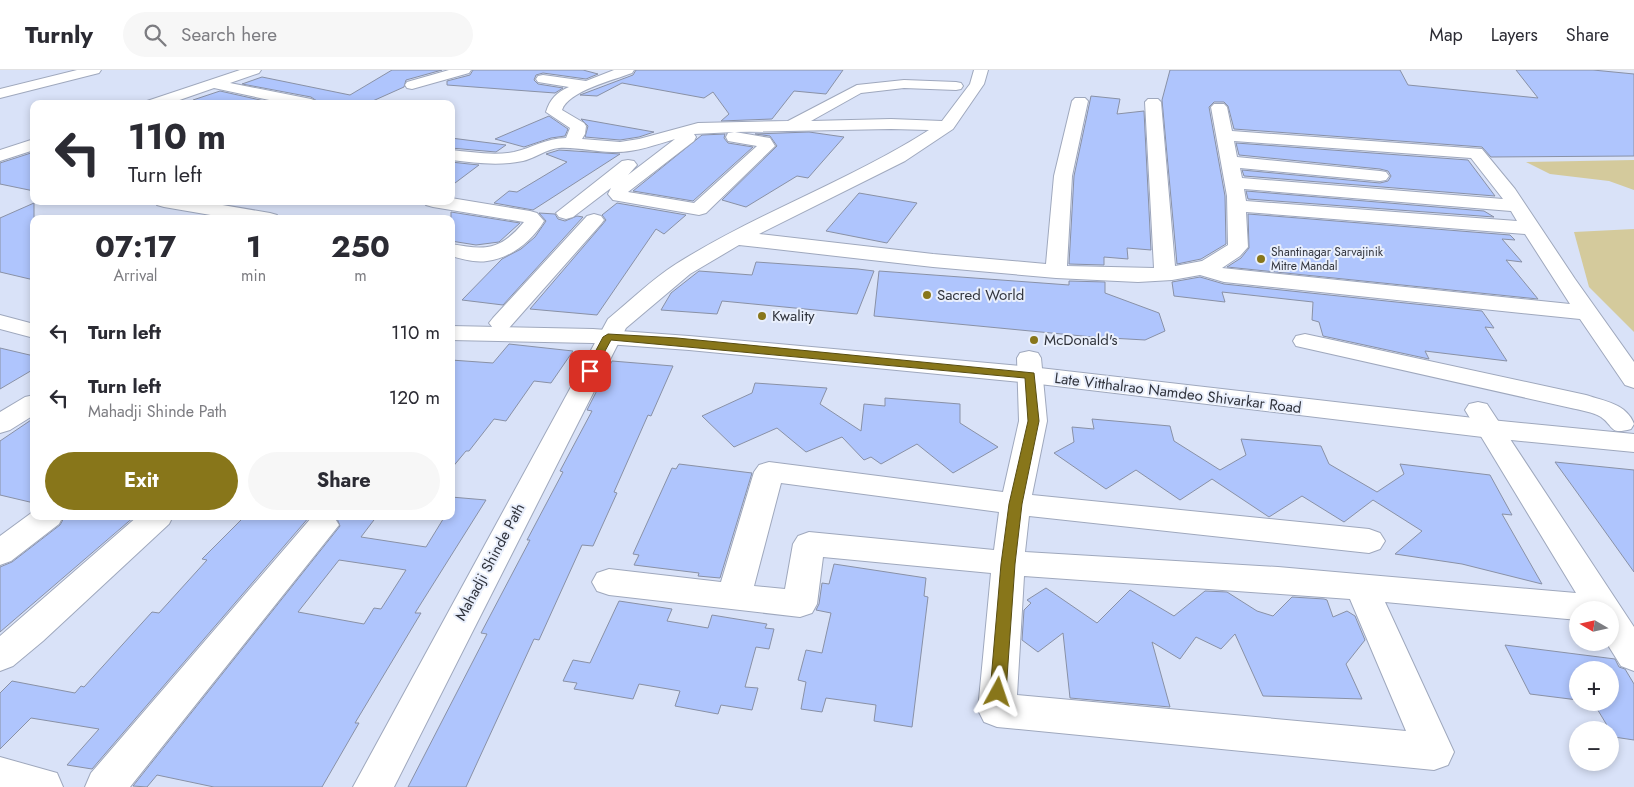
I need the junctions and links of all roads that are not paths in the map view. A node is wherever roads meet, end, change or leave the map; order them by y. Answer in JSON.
{"nodes":[{"id":1,"x":94,"y":70,"type":"edge"},
{"id":2,"x":254,"y":70,"type":"edge"},
{"id":3,"x":464,"y":70,"type":"edge"},
{"id":4,"x":627,"y":70,"type":"edge"},
{"id":5,"x":981,"y":70,"type":"edge"},
{"id":6,"x":543,"y":78,"type":"dead end"},
{"id":7,"x":213,"y":84,"type":"junction"},
{"id":8,"x":587,"y":84,"type":"junction"},
{"id":9,"x":412,"y":85,"type":"dead end"},
{"id":10,"x":956,"y":86,"type":"dead end"},
{"id":11,"x":0,"y":94,"type":"edge"},
{"id":12,"x":169,"y":100,"type":"edge"},
{"id":13,"x":291,"y":100,"type":"edge"},
{"id":14,"x":1080,"y":101,"type":"dead end"},
{"id":15,"x":1153,"y":102,"type":"dead end"},
{"id":16,"x":1219,"y":107,"type":"dead end"},
{"id":17,"x":792,"y":126,"type":"junction"},
{"id":18,"x":947,"y":126,"type":"junction"},
{"id":19,"x":694,"y":131,"type":"junction"},
{"id":20,"x":1224,"y":135,"type":"junction"},
{"id":21,"x":570,"y":142,"type":"junction"},
{"id":22,"x":653,"y":142,"type":"junction"},
{"id":23,"x":30,"y":145,"type":"edge"},
{"id":24,"x":455,"y":155,"type":"edge"},
{"id":25,"x":0,"y":156,"type":"edge"},
{"id":26,"x":1230,"y":162,"type":"junction"},
{"id":27,"x":1396,"y":177,"type":"dead end"},
{"id":28,"x":1234,"y":183,"type":"junction"},
{"id":29,"x":183,"y":205,"type":"edge"},
{"id":30,"x":455,"y":205,"type":"edge"},
{"id":31,"x":1237,"y":206,"type":"junction"},
{"id":32,"x":1517,"y":206,"type":"junction"},
{"id":33,"x":566,"y":213,"type":"dead end"},
{"id":34,"x":230,"y":215,"type":"edge"},
{"id":35,"x":594,"y":220,"type":"dead end"},
{"id":36,"x":1531,"y":228,"type":"junction"},
{"id":37,"x":1379,"y":234,"type":"dead end"},
{"id":38,"x":736,"y":238,"type":"junction"},
{"id":39,"x":1543,"y":246,"type":"junction"},
{"id":40,"x":455,"y":251,"type":"edge"},
{"id":41,"x":1200,"y":268,"type":"junction"},
{"id":42,"x":1056,"y":272,"type":"junction"},
{"id":43,"x":1164,"y":273,"type":"junction"},
{"id":44,"x":0,"y":307,"type":"edge"},
{"id":45,"x":1586,"y":313,"type":"junction"},
{"id":46,"x":30,"y":314,"type":"edge"},
{"id":47,"x":0,"y":322,"type":"edge"},
{"id":48,"x":455,"y":323,"type":"edge"},
{"id":49,"x":501,"y":323,"type":"junction"},
{"id":50,"x":30,"y":330,"type":"edge"},
{"id":51,"x":612,"y":330,"type":"junction"},
{"id":52,"x":455,"y":333,"type":"edge"},
{"id":53,"x":1304,"y":341,"type":"dead end"},
{"id":54,"x":1030,"y":366,"type":"junction"},
{"id":55,"x":1634,"y":380,"type":"edge"},
{"id":56,"x":30,"y":405,"type":"edge"},
{"id":57,"x":1485,"y":420,"type":"junction"},
{"id":58,"x":0,"y":424,"type":"edge"},
{"id":59,"x":1630,"y":430,"type":"edge"},
{"id":60,"x":1015,"y":504,"type":"junction"},
{"id":61,"x":43,"y":520,"type":"edge"},
{"id":62,"x":154,"y":520,"type":"edge"},
{"id":63,"x":323,"y":525,"type":"dead end"},
{"id":64,"x":1369,"y":541,"type":"dead end"},
{"id":65,"x":0,"y":554,"type":"edge"},
{"id":66,"x":1008,"y":564,"type":"junction"},
{"id":67,"x":609,"y":582,"type":"dead end"},
{"id":68,"x":1362,"y":588,"type":"junction"},
{"id":69,"x":734,"y":597,"type":"junction"},
{"id":70,"x":1598,"y":601,"type":"edge"},
{"id":71,"x":1569,"y":607,"type":"edge"},
{"id":72,"x":1619,"y":633,"type":"edge"},
{"id":73,"x":0,"y":656,"type":"edge"},
{"id":74,"x":1634,"y":656,"type":"edge"},
{"id":75,"x":105,"y":787,"type":"edge"},
{"id":76,"x":373,"y":787,"type":"edge"}],
"edges":[{"from":1,"to":11,"type":"street"},
{"from":2,"to":7,"type":"street"},
{"from":3,"to":9,"type":"street"},
{"from":4,"to":8,"type":"street"},
{"from":5,"to":18,"type":"street"},
{"from":6,"to":8,"type":"street"},
{"from":7,"to":12,"type":"street"},
{"from":7,"to":13,"type":"street"},
{"from":8,"to":21,"type":"street"},
{"from":10,"to":17,"type":"street"},
{"from":14,"to":42,"type":"street"},
{"from":15,"to":43,"type":"street"},
{"from":16,"to":20,"type":"street"},
{"from":17,"to":18,"type":"street"},
{"from":17,"to":19,"type":"street"},
{"from":18,"to":38,"type":"street"},
{"from":19,"to":19,"type":"street"},
{"from":19,"to":22,"type":"street"},
{"from":20,"to":26,"type":"street"},
{"from":20,"to":32,"type":"street"},
{"from":21,"to":22,"type":"street"},
{"from":21,"to":24,"type":"street"},
{"from":22,"to":33,"type":"street"},
{"from":23,"to":25,"type":"street"},
{"from":26,"to":27,"type":"street"},
{"from":26,"to":28,"type":"street"},
{"from":28,"to":31,"type":"street"},
{"from":28,"to":32,"type":"street"},
{"from":29,"to":34,"type":"street"},
{"from":30,"to":40,"type":"street"},
{"from":31,"to":36,"type":"street"},
{"from":31,"to":41,"type":"street"},
{"from":32,"to":36,"type":"street"},
{"from":35,"to":49,"type":"street"},
{"from":36,"to":39,"type":"street"},
{"from":37,"to":39,"type":"street"},
{"from":38,"to":42,"type":"street"},
{"from":38,"to":51,"type":"street"},
{"from":39,"to":45,"type":"street"},
{"from":41,"to":43,"type":"street"},
{"from":41,"to":45,"type":"street"},
{"from":42,"to":43,"type":"street"},
{"from":44,"to":46,"type":"street"},
{"from":45,"to":55,"type":"street"},
{"from":47,"to":50,"type":"street"},
{"from":48,"to":49,"type":"street","name":"Late Vitthalrao Namdeo Shivarkar Road"},
{"from":49,"to":51,"type":"street","name":"Late Vitthalrao Namdeo Shivarkar Road"},
{"from":51,"to":52,"type":"street","name":"Late Vitthalrao Namdeo Shivarkar Road"},
{"from":51,"to":54,"type":"street","name":"Late Vitthalrao Namdeo Shivarkar Road"},
{"from":51,"to":76,"type":"street","name":"Mahadji Shinde Path"},
{"from":53,"to":59,"type":"street"},
{"from":54,"to":57,"type":"street","name":"Late Vitthalrao Namdeo Shivarkar Road"},
{"from":54,"to":60,"type":"street"},
{"from":56,"to":58,"type":"street"},
{"from":57,"to":59,"type":"street","name":"Late Vitthalrao Namdeo Shivarkar Road"},
{"from":57,"to":70,"type":"street"},
{"from":60,"to":64,"type":"street"},
{"from":60,"to":66,"type":"street"},
{"from":60,"to":69,"type":"street"},
{"from":61,"to":65,"type":"street"},
{"from":62,"to":73,"type":"street"},
{"from":63,"to":75,"type":"street"},
{"from":66,"to":68,"type":"street"},
{"from":66,"to":68,"type":"street"},
{"from":66,"to":69,"type":"street"},
{"from":67,"to":69,"type":"street"},
{"from":68,"to":71,"type":"street"},
{"from":72,"to":74,"type":"street"}]}
